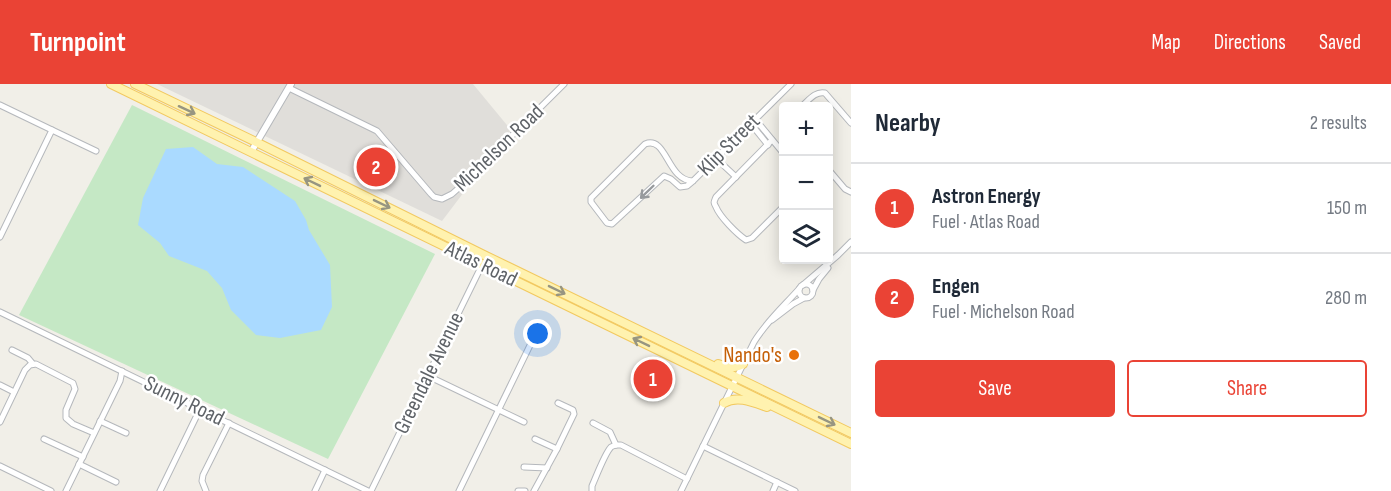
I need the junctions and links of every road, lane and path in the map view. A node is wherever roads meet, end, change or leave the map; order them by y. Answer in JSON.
{"nodes":[{"id":1,"x":111,"y":84,"type":"edge"},
{"id":2,"x":135,"y":84,"type":"edge"},
{"id":3,"x":564,"y":84,"type":"edge"},
{"id":4,"x":791,"y":84,"type":"edge"},
{"id":5,"x":290,"y":86,"type":"edge"},
{"id":6,"x":806,"y":102,"type":"edge"},
{"id":7,"x":0,"y":105,"type":"edge"},
{"id":8,"x":753,"y":122,"type":"junction"},
{"id":9,"x":851,"y":123,"type":"edge"},
{"id":10,"x":52,"y":130,"type":"junction"},
{"id":11,"x":256,"y":142,"type":"junction"},
{"id":12,"x":770,"y":143,"type":"junction"},
{"id":13,"x":96,"y":151,"type":"dead end"},
{"id":14,"x":779,"y":151,"type":"edge"},
{"id":15,"x":251,"y":152,"type":"junction"},
{"id":16,"x":721,"y":163,"type":"dead end"},
{"id":17,"x":833,"y":175,"type":"edge"},
{"id":18,"x":736,"y":177,"type":"junction"},
{"id":19,"x":693,"y":182,"type":"junction"},
{"id":20,"x":851,"y":192,"type":"edge"},
{"id":21,"x":779,"y":210,"type":"edge"},
{"id":22,"x":0,"y":237,"type":"edge"},
{"id":23,"x":851,"y":242,"type":"edge"},
{"id":24,"x":838,"y":255,"type":"junction"},
{"id":25,"x":484,"y":260,"type":"junction"},
{"id":26,"x":801,"y":287,"type":"junction"},
{"id":27,"x":813,"y":290,"type":"junction"},
{"id":28,"x":804,"y":298,"type":"junction"},
{"id":29,"x":0,"y":312,"type":"edge"},
{"id":30,"x":771,"y":321,"type":"junction"},
{"id":31,"x":536,"y":333,"type":"dead end"},
{"id":32,"x":12,"y":350,"type":"dead end"},
{"id":33,"x":695,"y":357,"type":"junction"},
{"id":34,"x":33,"y":364,"type":"junction"},
{"id":35,"x":743,"y":364,"type":"junction"},
{"id":36,"x":125,"y":373,"type":"junction"},
{"id":37,"x":428,"y":376,"type":"junction"},
{"id":38,"x":734,"y":382,"type":"junction"},
{"id":39,"x":0,"y":386,"type":"edge"},
{"id":40,"x":14,"y":392,"type":"junction"},
{"id":41,"x":723,"y":402,"type":"junction"},
{"id":42,"x":558,"y":403,"type":"dead end"},
{"id":43,"x":200,"y":410,"type":"junction"},
{"id":44,"x":498,"y":410,"type":"junction"},
{"id":45,"x":791,"y":413,"type":"junction"},
{"id":46,"x":100,"y":421,"type":"junction"},
{"id":47,"x":0,"y":422,"type":"edge"},
{"id":48,"x":524,"y":422,"type":"dead end"},
{"id":49,"x":229,"y":423,"type":"junction"},
{"id":50,"x":592,"y":423,"type":"dead end"},
{"id":51,"x":94,"y":433,"type":"junction"},
{"id":52,"x":126,"y":433,"type":"dead end"},
{"id":53,"x":851,"y":433,"type":"edge"},
{"id":54,"x":44,"y":439,"type":"dead end"},
{"id":55,"x":535,"y":439,"type":"dead end"},
{"id":56,"x":851,"y":444,"type":"edge"},
{"id":57,"x":616,"y":445,"type":"junction"},
{"id":58,"x":703,"y":446,"type":"junction"},
{"id":59,"x":557,"y":449,"type":"junction"},
{"id":60,"x":83,"y":457,"type":"junction"},
{"id":61,"x":80,"y":464,"type":"junction"},
{"id":62,"x":0,"y":466,"type":"edge"},
{"id":63,"x":524,"y":467,"type":"dead end"},
{"id":64,"x":547,"y":468,"type":"junction"},
{"id":65,"x":325,"y":470,"type":"junction"},
{"id":66,"x":687,"y":479,"type":"junction"},
{"id":67,"x":116,"y":482,"type":"dead end"},
{"id":68,"x":777,"y":482,"type":"junction"},
{"id":69,"x":51,"y":491,"type":"edge"},
{"id":70,"x":66,"y":491,"type":"edge"},
{"id":71,"x":160,"y":491,"type":"edge"},
{"id":72,"x":206,"y":491,"type":"edge"},
{"id":73,"x":315,"y":491,"type":"edge"},
{"id":74,"x":370,"y":491,"type":"edge"},
{"id":75,"x":459,"y":491,"type":"edge"},
{"id":76,"x":518,"y":491,"type":"edge"},
{"id":77,"x":525,"y":491,"type":"edge"},
{"id":78,"x":534,"y":491,"type":"edge"},
{"id":79,"x":592,"y":491,"type":"edge"},
{"id":80,"x":681,"y":491,"type":"edge"},
{"id":81,"x":773,"y":491,"type":"edge"},
{"id":82,"x":795,"y":491,"type":"edge"}],
"edges":[{"from":1,"to":15,"type":"main road","name":"Atlas Road"},
{"from":2,"to":11,"type":"main road","name":"Atlas Road","one_way":true},
{"from":3,"to":5,"type":"street","name":"Michelson Road"},
{"from":4,"to":8,"type":"street","name":"Klip Street"},
{"from":5,"to":11,"type":"street"},
{"from":6,"to":9,"type":"street"},
{"from":7,"to":10,"type":"street"},
{"from":8,"to":12,"type":"street"},
{"from":8,"to":19,"type":"street","name":"Klip Street"},
{"from":10,"to":13,"type":"street"},
{"from":10,"to":22,"type":"street"},
{"from":11,"to":15,"type":"street"},
{"from":11,"to":25,"type":"main road","name":"Atlas Road","one_way":true},
{"from":12,"to":14,"type":"street"},
{"from":12,"to":18,"type":"street"},
{"from":25,"to":15,"type":"main road","name":"Atlas Road","one_way":true},
{"from":16,"to":18,"type":"street"},
{"from":17,"to":20,"type":"street"},
{"from":18,"to":21,"type":"street"},
{"from":19,"to":19,"type":"street","one_way":true},
{"from":23,"to":24,"type":"street"},
{"from":24,"to":26,"type":"street"},
{"from":24,"to":27,"type":"street"},
{"from":25,"to":33,"type":"main road","name":"Atlas Road","one_way":true},
{"from":25,"to":37,"type":"street","name":"Greendale Avenue"},
{"from":38,"to":25,"type":"main road","name":"Atlas Road","one_way":true},
{"from":26,"to":27,"type":"street"},
{"from":26,"to":28,"type":"street"},
{"from":26,"to":30,"type":"street"},
{"from":27,"to":28,"type":"street"},
{"from":28,"to":30,"type":"street"},
{"from":29,"to":36,"type":"street","name":"Sunny Road"},
{"from":30,"to":35,"type":"street"},
{"from":31,"to":44,"type":"street"},
{"from":32,"to":34,"type":"street"},
{"from":33,"to":35,"type":"main road"},
{"from":33,"to":38,"type":"main road","name":"Atlas Road"},
{"from":34,"to":40,"type":"street"},
{"from":34,"to":51,"type":"street"},
{"from":35,"to":38,"type":"street"},
{"from":36,"to":43,"type":"street","name":"Sunny Road"},
{"from":36,"to":46,"type":"street"},
{"from":37,"to":44,"type":"street"},
{"from":37,"to":74,"type":"street","name":"Greendale Avenue"},
{"from":38,"to":41,"type":"street"},
{"from":38,"to":45,"type":"main road","name":"Atlas Road"},
{"from":38,"to":53,"type":"main road","name":"Atlas Road","one_way":true},
{"from":39,"to":40,"type":"street"},
{"from":40,"to":47,"type":"street"},
{"from":41,"to":45,"type":"main road"},
{"from":41,"to":58,"type":"street"},
{"from":42,"to":59,"type":"street"},
{"from":43,"to":49,"type":"street","name":"Sunny Road"},
{"from":43,"to":71,"type":"street"},
{"from":44,"to":48,"type":"street"},
{"from":44,"to":75,"type":"street"},
{"from":45,"to":56,"type":"main road","name":"Atlas Road"},
{"from":46,"to":51,"type":"street"},
{"from":46,"to":52,"type":"street"},
{"from":49,"to":65,"type":"street","name":"Sunny Road"},
{"from":49,"to":72,"type":"street"},
{"from":50,"to":57,"type":"street"},
{"from":51,"to":60,"type":"street"},
{"from":54,"to":60,"type":"street"},
{"from":55,"to":59,"type":"street"},
{"from":57,"to":66,"type":"street"},
{"from":57,"to":79,"type":"street"},
{"from":58,"to":66,"type":"street"},
{"from":58,"to":68,"type":"street"},
{"from":59,"to":64,"type":"street"},
{"from":60,"to":61,"type":"street"},
{"from":61,"to":67,"type":"street"},
{"from":61,"to":70,"type":"street"},
{"from":62,"to":69,"type":"street"},
{"from":63,"to":64,"type":"street"},
{"from":64,"to":78,"type":"street"},
{"from":65,"to":73,"type":"street"},
{"from":65,"to":74,"type":"street","name":"Sunny Road"},
{"from":66,"to":80,"type":"street"},
{"from":68,"to":81,"type":"street"},
{"from":68,"to":82,"type":"street"},
{"from":76,"to":77,"type":"street"}]}
